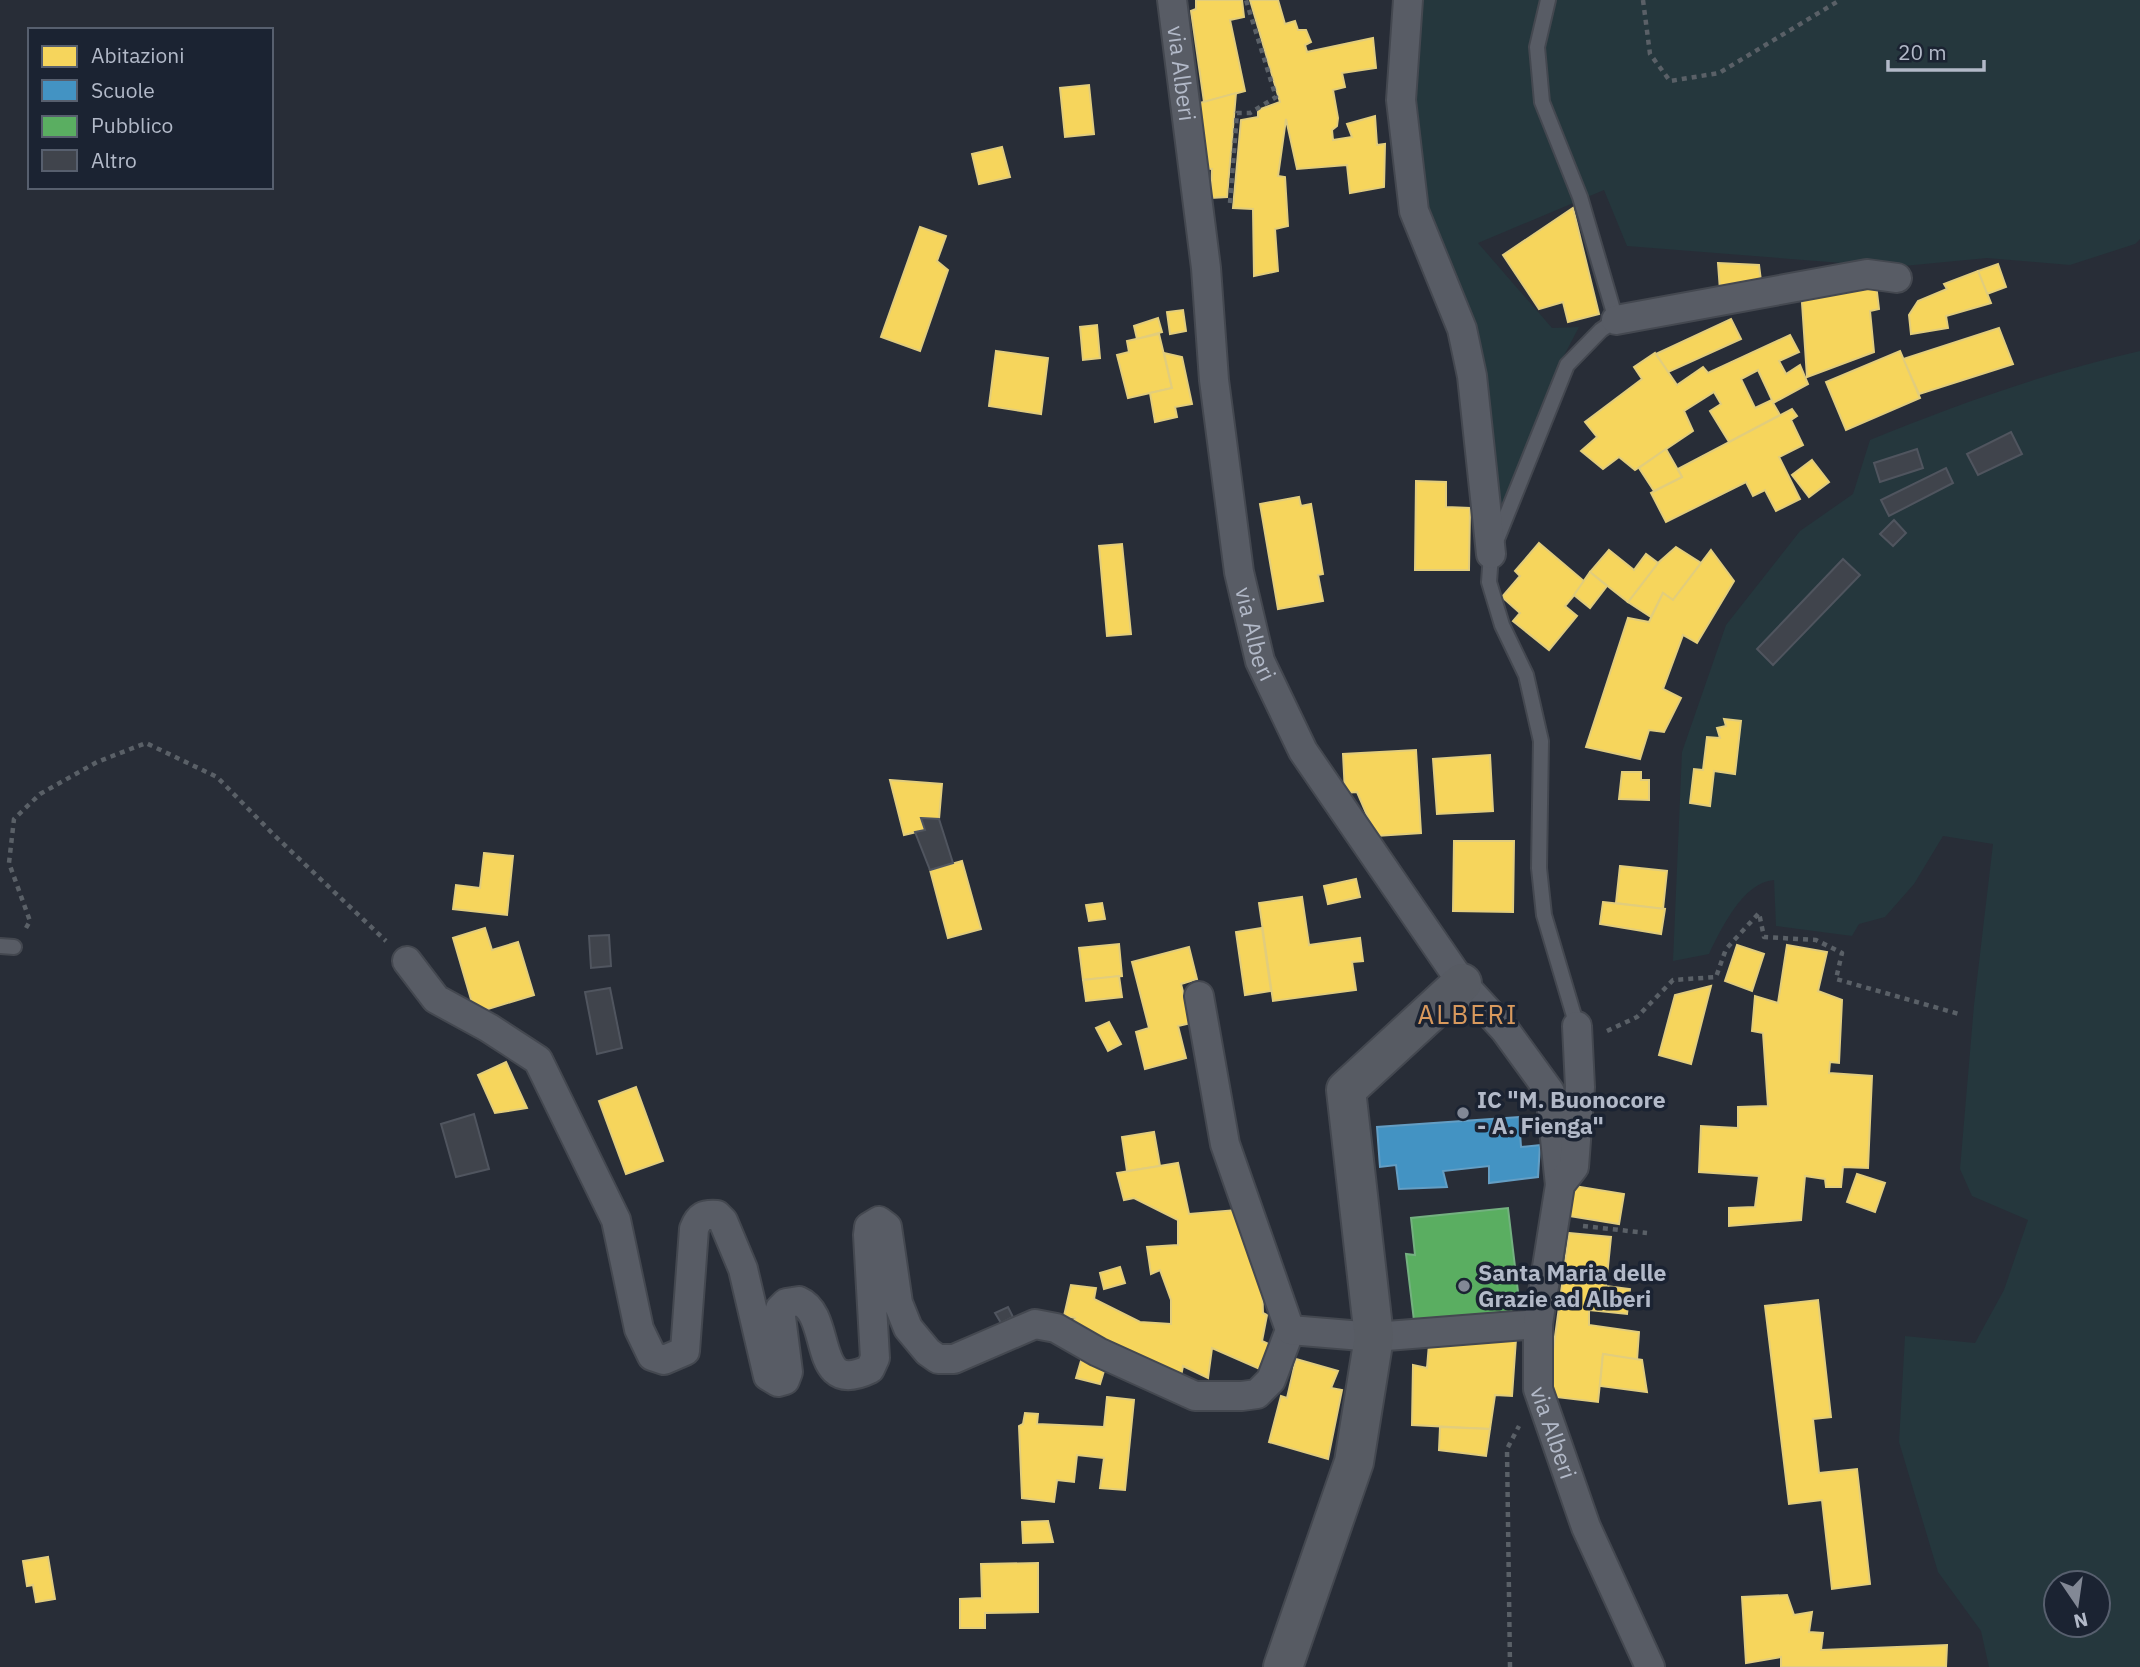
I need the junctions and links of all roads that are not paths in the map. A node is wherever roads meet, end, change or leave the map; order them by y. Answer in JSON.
{"nodes":[{"id":1,"x":1172,"y":0,"type":"edge"},
{"id":2,"x":1408,"y":0,"type":"edge"},
{"id":3,"x":1548,"y":0,"type":"edge"},
{"id":4,"x":1897,"y":278,"type":"dead end"},
{"id":5,"x":1616,"y":320,"type":"junction"},
{"id":6,"x":1491,"y":554,"type":"junction"},
{"id":7,"x":407,"y":961,"type":"road end"},
{"id":8,"x":1462,"y":983,"type":"junction"},
{"id":9,"x":1199,"y":996,"type":"dead end"},
{"id":10,"x":1578,"y":1036,"type":"joint"},
{"id":11,"x":1560,"y":1185,"type":"junction"},
{"id":12,"x":1538,"y":1324,"type":"junction"},
{"id":13,"x":1290,"y":1330,"type":"junction"},
{"id":14,"x":1374,"y":1337,"type":"junction"},
{"id":15,"x":1283,"y":1667,"type":"edge"},
{"id":16,"x":1650,"y":1667,"type":"edge"}],
"edges":[{"from":1,"to":8,"type":"street","name":"via Alberi"},
{"from":2,"to":6,"type":"street"},
{"from":3,"to":5,"type":"lane"},
{"from":4,"to":5,"type":"street"},
{"from":5,"to":6,"type":"lane","name":"via Alberi"},
{"from":6,"to":10,"type":"lane","name":"via Alberi"},
{"from":7,"to":13,"type":"street"},
{"from":8,"to":11,"type":"street","name":"via Alberi"},
{"from":8,"to":14,"type":"street"},
{"from":9,"to":13,"type":"street"},
{"from":10,"to":11,"type":"street","name":"via Alberi"},
{"from":11,"to":12,"type":"street","name":"via Alberi"},
{"from":12,"to":14,"type":"street"},
{"from":12,"to":16,"type":"street","name":"via Alberi"},
{"from":13,"to":14,"type":"street"},
{"from":14,"to":15,"type":"street"}]}
